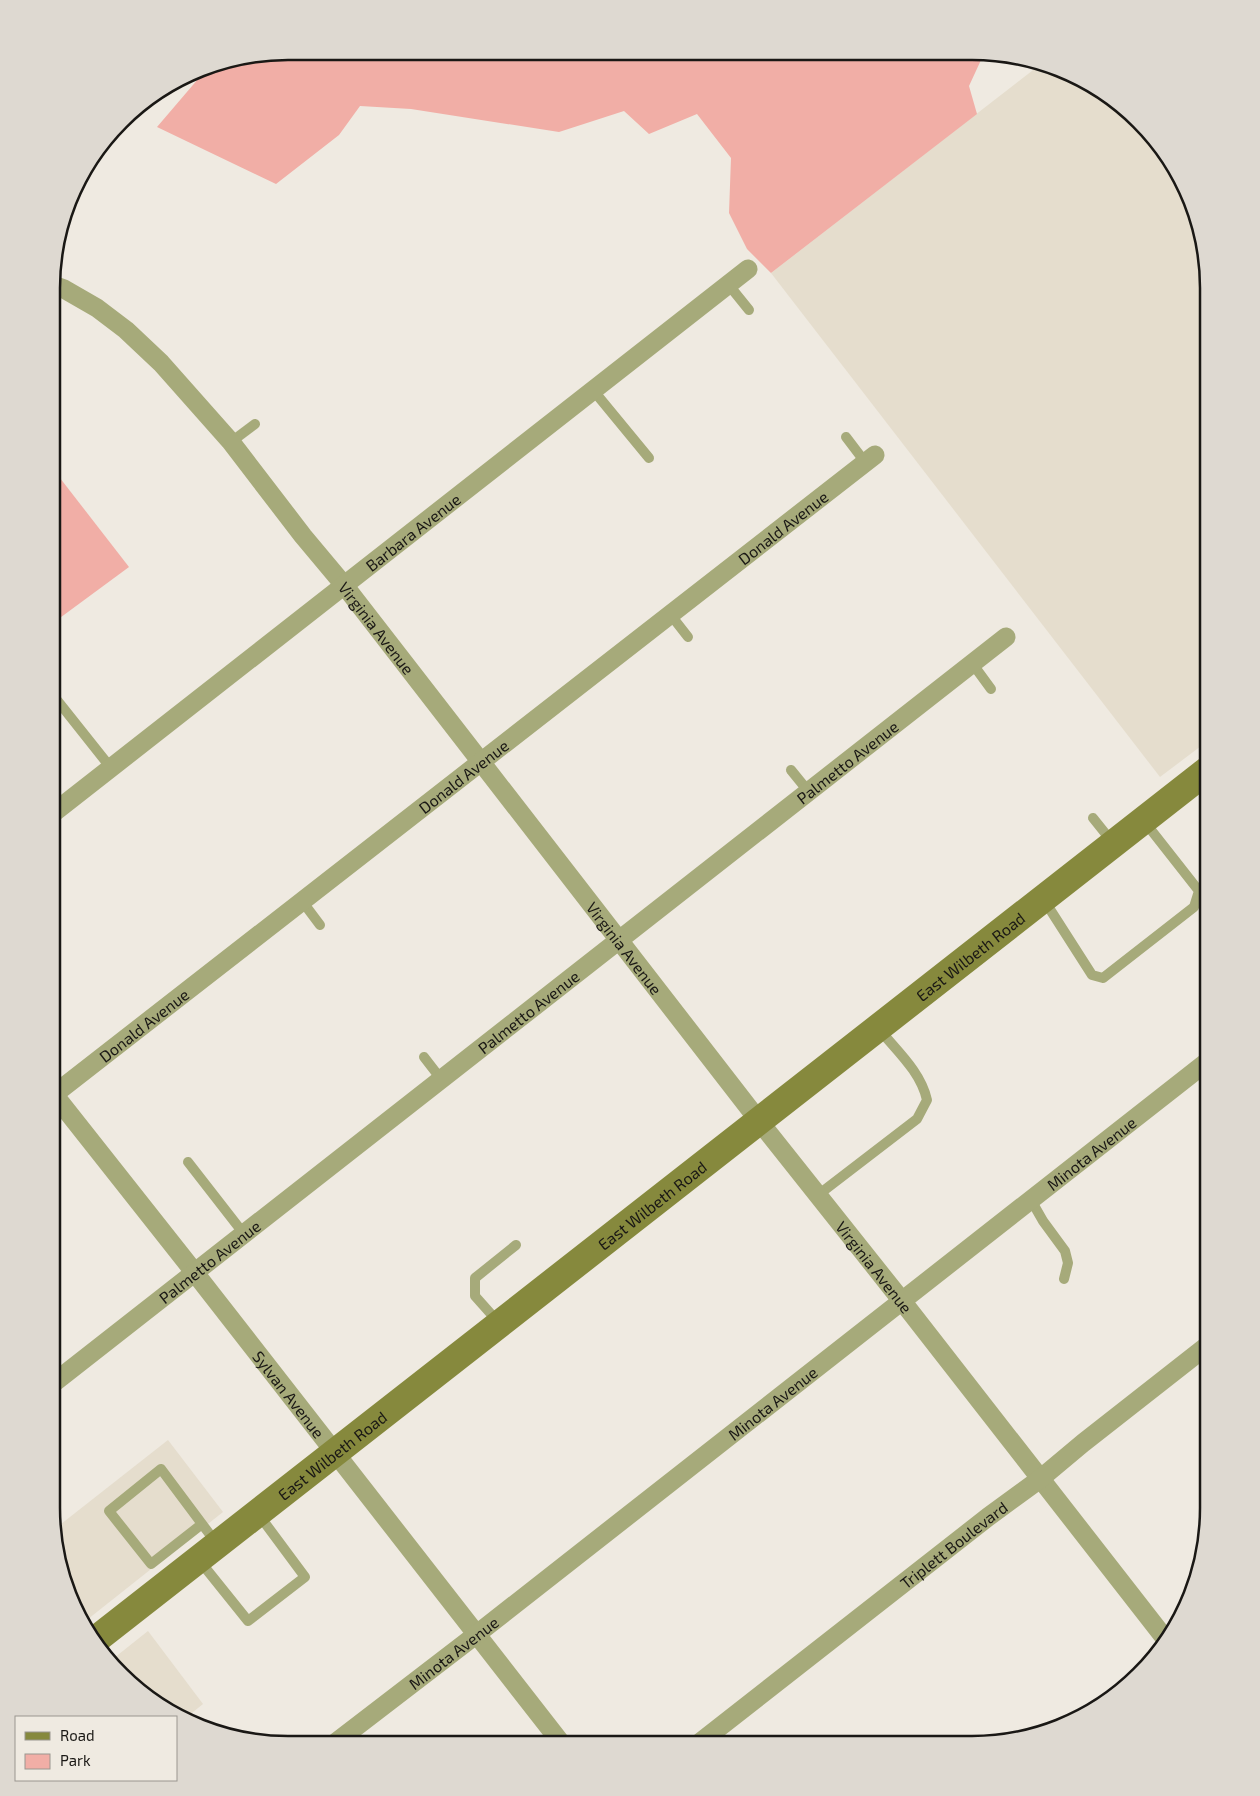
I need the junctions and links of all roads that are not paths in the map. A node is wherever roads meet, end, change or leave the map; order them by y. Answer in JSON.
{"nodes":[{"id":1,"x":748,"y":269,"type":"dead end"},
{"id":2,"x":728,"y":284,"type":"junction"},
{"id":3,"x":60,"y":288,"type":"edge"},
{"id":4,"x":748,"y":310,"type":"dead end"},
{"id":5,"x":593,"y":390,"type":"junction"},
{"id":6,"x":255,"y":424,"type":"dead end"},
{"id":7,"x":846,"y":437,"type":"dead end"},
{"id":8,"x":231,"y":442,"type":"junction"},
{"id":9,"x":649,"y":458,"type":"dead end"},
{"id":10,"x":870,"y":458,"type":"joint"},
{"id":11,"x":344,"y":585,"type":"junction"},
{"id":12,"x":670,"y":614,"type":"junction"},
{"id":13,"x":688,"y":637,"type":"dead end"},
{"id":14,"x":1006,"y":637,"type":"dead end"},
{"id":15,"x":972,"y":663,"type":"junction"},
{"id":16,"x":991,"y":688,"type":"dead end"},
{"id":17,"x":60,"y":704,"type":"edge"},
{"id":18,"x":480,"y":762,"type":"junction"},
{"id":19,"x":111,"y":768,"type":"junction"},
{"id":20,"x":792,"y":770,"type":"dead end"},
{"id":21,"x":1200,"y":775,"type":"edge"},
{"id":22,"x":808,"y":791,"type":"junction"},
{"id":23,"x":60,"y":808,"type":"edge"},
{"id":24,"x":1093,"y":818,"type":"dead end"},
{"id":25,"x":1143,"y":821,"type":"junction"},
{"id":26,"x":1114,"y":844,"type":"junction"},
{"id":27,"x":1043,"y":899,"type":"junction"},
{"id":28,"x":302,"y":901,"type":"junction"},
{"id":29,"x":320,"y":925,"type":"dead end"},
{"id":30,"x":619,"y":941,"type":"junction"},
{"id":31,"x":878,"y":1028,"type":"junction"},
{"id":32,"x":424,"y":1057,"type":"dead end"},
{"id":33,"x":1200,"y":1067,"type":"edge"},
{"id":34,"x":442,"y":1079,"type":"junction"},
{"id":35,"x":60,"y":1089,"type":"edge"},
{"id":36,"x":60,"y":1103,"type":"edge"},
{"id":37,"x":759,"y":1121,"type":"junction"},
{"id":38,"x":188,"y":1162,"type":"dead end"},
{"id":39,"x":818,"y":1195,"type":"junction"},
{"id":40,"x":1031,"y":1200,"type":"junction"},
{"id":41,"x":244,"y":1234,"type":"junction"},
{"id":42,"x":516,"y":1245,"type":"dead end"},
{"id":43,"x":195,"y":1272,"type":"junction"},
{"id":44,"x":1064,"y":1279,"type":"dead end"},
{"id":45,"x":902,"y":1301,"type":"junction"},
{"id":46,"x":500,"y":1324,"type":"junction"},
{"id":47,"x":1200,"y":1351,"type":"edge"},
{"id":48,"x":60,"y":1379,"type":"edge"},
{"id":49,"x":335,"y":1453,"type":"junction"},
{"id":50,"x":1040,"y":1479,"type":"junction"},
{"id":51,"x":258,"y":1513,"type":"junction"},
{"id":52,"x":206,"y":1542,"type":"junction"},
{"id":53,"x":477,"y":1634,"type":"junction"},
{"id":54,"x":1162,"y":1635,"type":"edge"},
{"id":55,"x":99,"y":1636,"type":"edge"},
{"id":56,"x":344,"y":1736,"type":"edge"},
{"id":57,"x":556,"y":1736,"type":"edge"},
{"id":58,"x":708,"y":1736,"type":"edge"}],
"edges":[{"from":1,"to":2,"type":"street","name":"Barbara Avenue"},
{"from":2,"to":4,"type":"lane"},
{"from":2,"to":5,"type":"street","name":"Barbara Avenue"},
{"from":3,"to":8,"type":"street","name":"Virginia Avenue"},
{"from":5,"to":9,"type":"lane"},
{"from":5,"to":11,"type":"street","name":"Barbara Avenue"},
{"from":6,"to":8,"type":"lane"},
{"from":7,"to":10,"type":"lane"},
{"from":8,"to":11,"type":"street","name":"Virginia Avenue"},
{"from":10,"to":12,"type":"street","name":"Donald Avenue"},
{"from":11,"to":18,"type":"street","name":"Virginia Avenue"},
{"from":11,"to":19,"type":"street","name":"Barbara Avenue"},
{"from":12,"to":13,"type":"lane"},
{"from":12,"to":18,"type":"street","name":"Donald Avenue"},
{"from":14,"to":15,"type":"street","name":"Palmetto Avenue"},
{"from":15,"to":16,"type":"lane"},
{"from":15,"to":22,"type":"street","name":"Palmetto Avenue"},
{"from":17,"to":19,"type":"lane"},
{"from":18,"to":28,"type":"street","name":"Donald Avenue"},
{"from":18,"to":30,"type":"street","name":"Virginia Avenue"},
{"from":19,"to":23,"type":"street","name":"Barbara Avenue"},
{"from":20,"to":22,"type":"lane"},
{"from":21,"to":25,"type":"main road","name":"East Wilbeth Road"},
{"from":22,"to":30,"type":"street","name":"Palmetto Avenue"},
{"from":24,"to":26,"type":"lane"},
{"from":25,"to":26,"type":"main road","name":"East Wilbeth Road"},
{"from":25,"to":27,"type":"lane"},
{"from":26,"to":27,"type":"main road","name":"East Wilbeth Road"},
{"from":27,"to":31,"type":"main road","name":"East Wilbeth Road"},
{"from":28,"to":29,"type":"lane"},
{"from":28,"to":35,"type":"street","name":"Donald Avenue"},
{"from":30,"to":34,"type":"street","name":"Palmetto Avenue"},
{"from":30,"to":37,"type":"street","name":"Virginia Avenue"},
{"from":31,"to":37,"type":"main road","name":"East Wilbeth Road"},
{"from":31,"to":39,"type":"lane"},
{"from":32,"to":34,"type":"lane"},
{"from":33,"to":40,"type":"street","name":"Minota Avenue"},
{"from":34,"to":41,"type":"street","name":"Palmetto Avenue"},
{"from":36,"to":43,"type":"street","name":"Sylvan Avenue"},
{"from":37,"to":39,"type":"street","name":"Virginia Avenue"},
{"from":37,"to":46,"type":"main road","name":"East Wilbeth Road"},
{"from":38,"to":41,"type":"lane"},
{"from":39,"to":45,"type":"street","name":"Virginia Avenue"},
{"from":40,"to":44,"type":"lane"},
{"from":40,"to":45,"type":"street","name":"Minota Avenue"},
{"from":41,"to":43,"type":"street","name":"Palmetto Avenue"},
{"from":42,"to":46,"type":"lane"},
{"from":43,"to":48,"type":"street","name":"Palmetto Avenue"},
{"from":43,"to":49,"type":"street","name":"Sylvan Avenue"},
{"from":45,"to":50,"type":"street","name":"Virginia Avenue"},
{"from":45,"to":53,"type":"street","name":"Minota Avenue"},
{"from":46,"to":49,"type":"main road","name":"East Wilbeth Road"},
{"from":47,"to":50,"type":"street","name":"Triplett Boulevard"},
{"from":49,"to":51,"type":"main road","name":"East Wilbeth Road"},
{"from":49,"to":53,"type":"street","name":"Sylvan Avenue"},
{"from":50,"to":54,"type":"street","name":"Virginia Avenue"},
{"from":50,"to":58,"type":"street","name":"Triplett Boulevard"},
{"from":51,"to":52,"type":"main road","name":"East Wilbeth Road"},
{"from":51,"to":52,"type":"lane"},
{"from":52,"to":52,"type":"lane"},
{"from":52,"to":55,"type":"main road","name":"East Wilbeth Road"},
{"from":53,"to":56,"type":"street","name":"Minota Avenue"},
{"from":53,"to":57,"type":"street","name":"Sylvan Avenue"}]}
